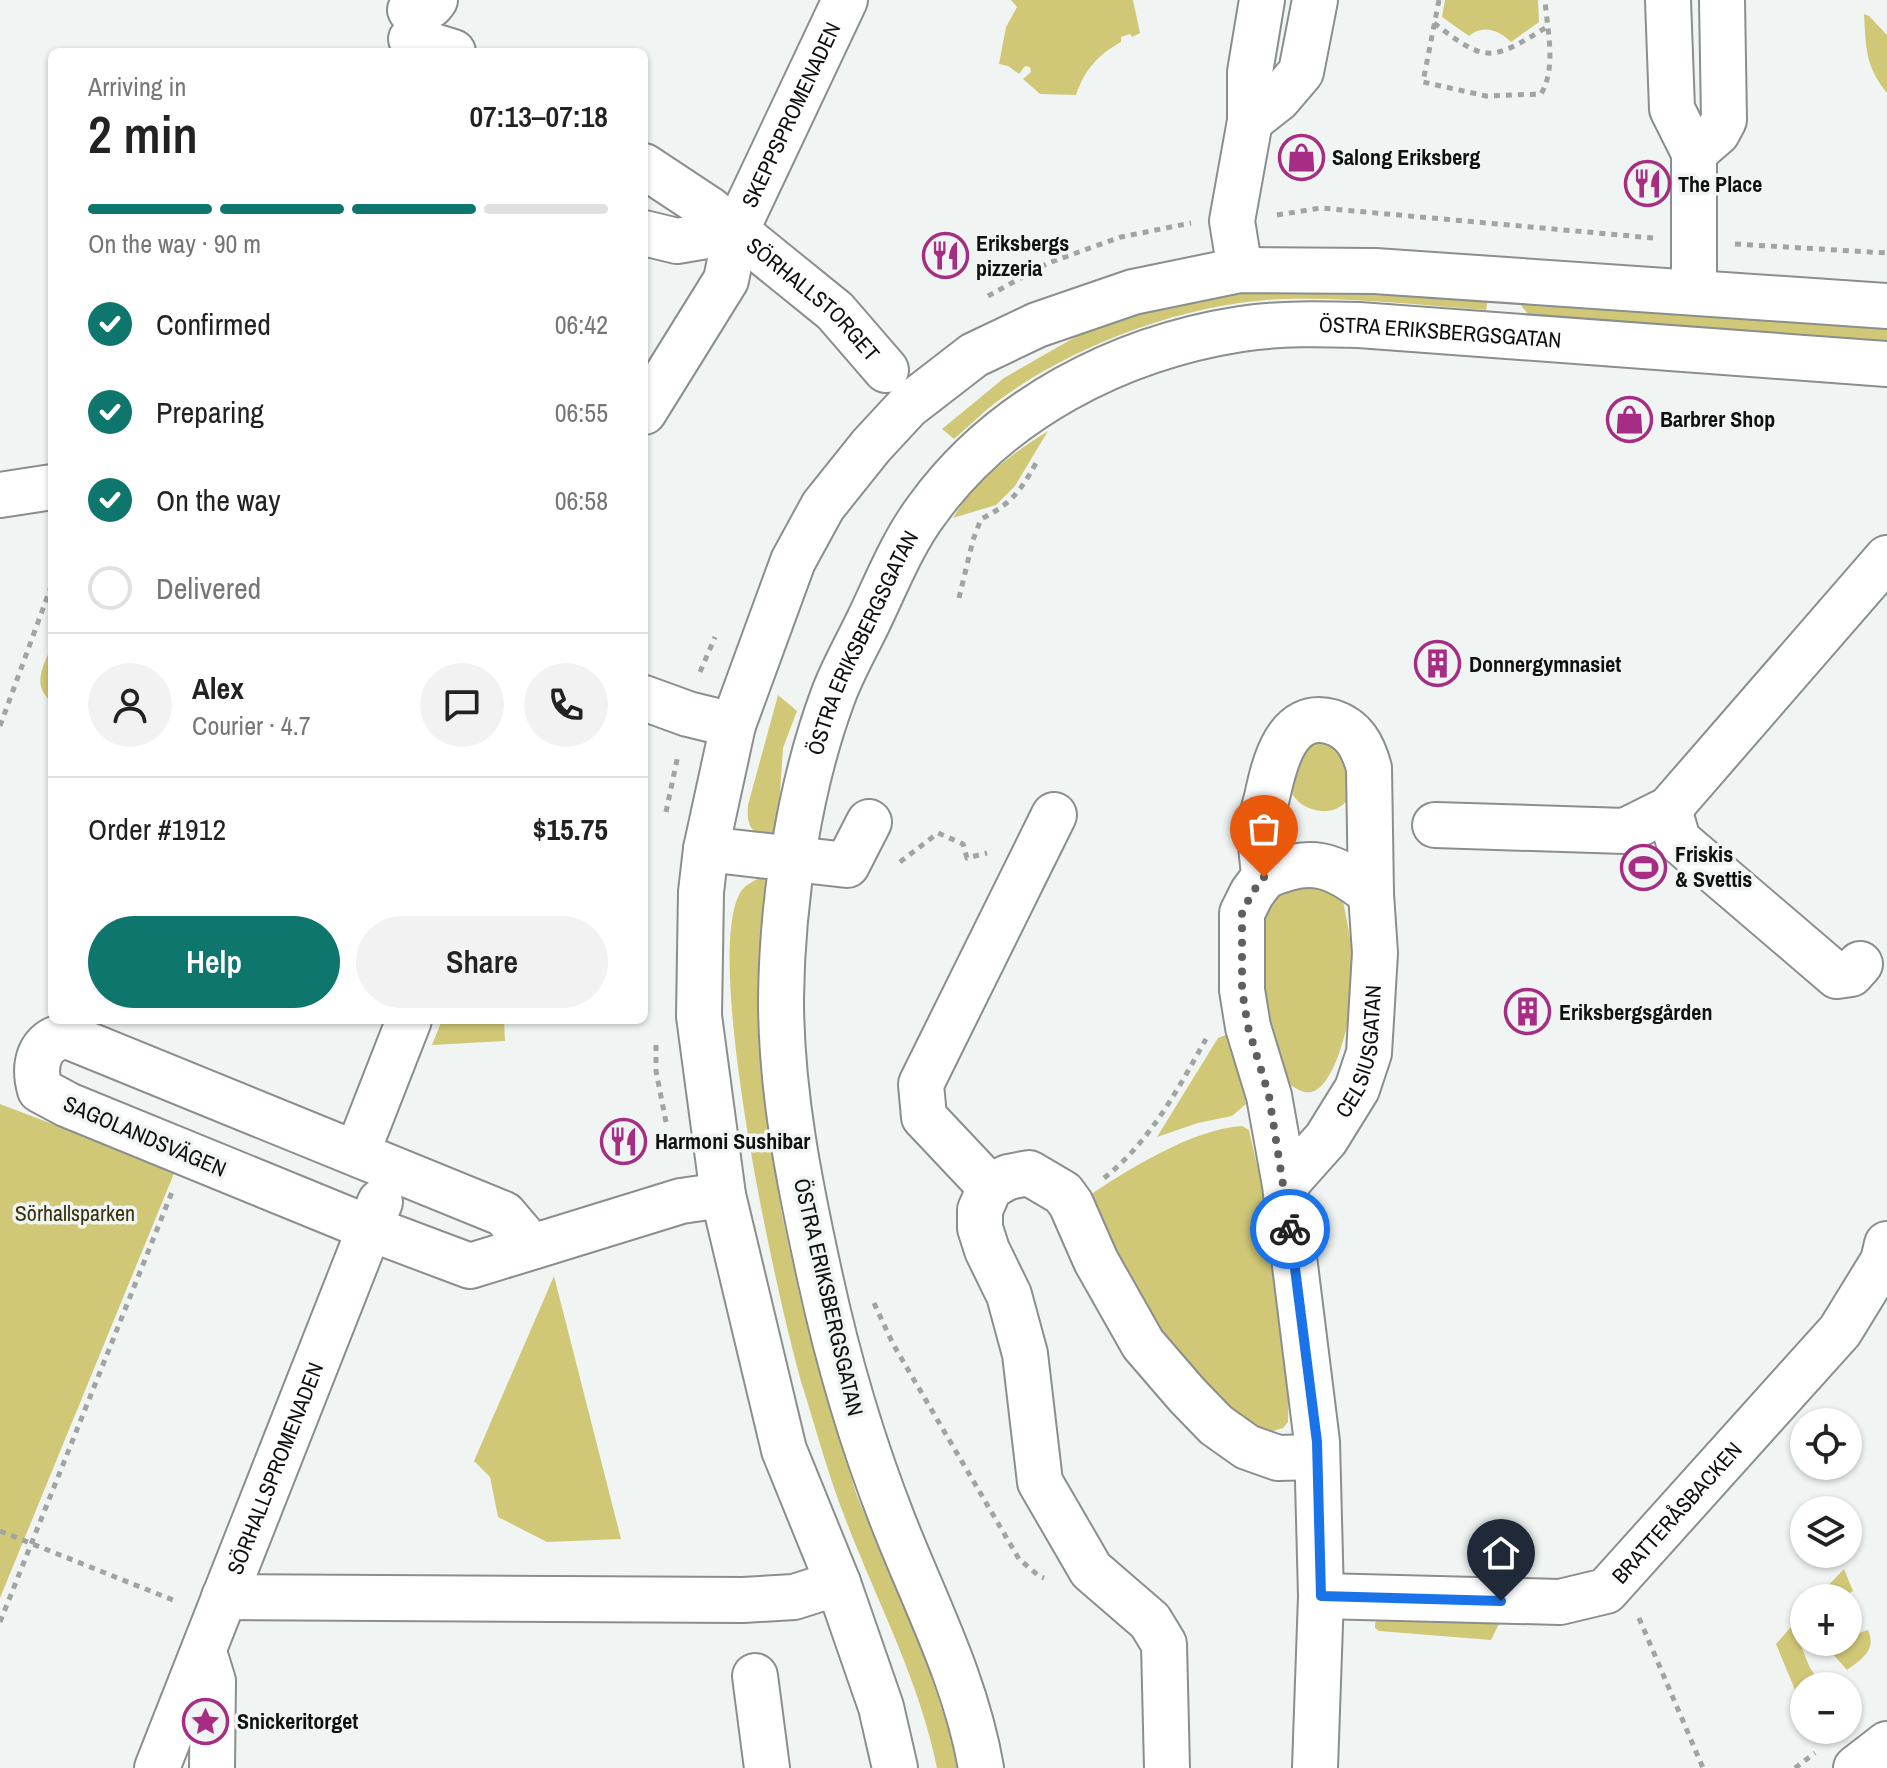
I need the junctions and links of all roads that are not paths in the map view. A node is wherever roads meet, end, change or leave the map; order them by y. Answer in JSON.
{"nodes":[{"id":1,"x":845,"y":0,"type":"edge"},
{"id":2,"x":1262,"y":0,"type":"edge"},
{"id":3,"x":1315,"y":0,"type":"edge"},
{"id":4,"x":1668,"y":0,"type":"edge"},
{"id":5,"x":1722,"y":0,"type":"edge"},
{"id":6,"x":413,"y":20,"type":"edge"},
{"id":7,"x":448,"y":48,"type":"edge"},
{"id":8,"x":1250,"y":121,"type":"junction"},
{"id":9,"x":1694,"y":153,"type":"junction"},
{"id":10,"x":648,"y":169,"type":"edge"},
{"id":11,"x":736,"y":231,"type":"junction"},
{"id":12,"x":648,"y":234,"type":"edge"},
{"id":13,"x":1240,"y":270,"type":"junction"},
{"id":14,"x":1694,"y":292,"type":"junction"},
{"id":15,"x":1887,"y":306,"type":"edge"},
{"id":16,"x":1887,"y":364,"type":"edge"},
{"id":17,"x":886,"y":370,"type":"dead end"},
{"id":18,"x":648,"y":406,"type":"edge"},
{"id":19,"x":48,"y":488,"type":"edge"},
{"id":20,"x":0,"y":495,"type":"edge"},
{"id":21,"x":1887,"y":558,"type":"edge"},
{"id":22,"x":648,"y":699,"type":"edge"},
{"id":23,"x":733,"y":725,"type":"junction"},
{"id":24,"x":1669,"y":809,"type":"junction"},
{"id":25,"x":869,"y":822,"type":"dead end"},
{"id":26,"x":1435,"y":825,"type":"dead end"},
{"id":27,"x":1048,"y":826,"type":"road end"},
{"id":28,"x":706,"y":849,"type":"junction"},
{"id":29,"x":795,"y":857,"type":"junction"},
{"id":30,"x":1264,"y":877,"type":"junction"},
{"id":31,"x":1371,"y":894,"type":"junction"},
{"id":32,"x":1840,"y":957,"type":"dead end"},
{"id":33,"x":408,"y":1024,"type":"edge"},
{"id":34,"x":375,"y":1162,"type":"junction"},
{"id":35,"x":1285,"y":1185,"type":"junction"},
{"id":36,"x":990,"y":1187,"type":"junction"},
{"id":37,"x":723,"y":1195,"type":"junction"},
{"id":38,"x":369,"y":1228,"type":"junction"},
{"id":39,"x":1887,"y":1244,"type":"edge"},
{"id":40,"x":532,"y":1247,"type":"junction"},
{"id":41,"x":1317,"y":1457,"type":"junction"},
{"id":42,"x":838,"y":1583,"type":"junction"},
{"id":43,"x":1321,"y":1596,"type":"junction"},
{"id":44,"x":215,"y":1620,"type":"junction"},
{"id":45,"x":755,"y":1676,"type":"dead end"},
{"id":46,"x":1887,"y":1744,"type":"edge"},
{"id":47,"x":157,"y":1768,"type":"edge"},
{"id":48,"x":212,"y":1768,"type":"edge"},
{"id":49,"x":767,"y":1768,"type":"edge"},
{"id":50,"x":895,"y":1768,"type":"edge"},
{"id":51,"x":981,"y":1768,"type":"edge"},
{"id":52,"x":1167,"y":1768,"type":"edge"},
{"id":53,"x":1315,"y":1768,"type":"edge"},
{"id":54,"x":1856,"y":1768,"type":"edge"}],
"edges":[{"from":1,"to":11,"type":"street","name":"SKEPPSPROMENADEN"},
{"from":2,"to":8,"type":"street"},
{"from":3,"to":8,"type":"street"},
{"from":4,"to":9,"type":"street"},
{"from":5,"to":9,"type":"street"},
{"from":6,"to":7,"type":"street"},
{"from":8,"to":13,"type":"street"},
{"from":9,"to":14,"type":"street"},
{"from":10,"to":11,"type":"street","name":"SÖRHALLSTORGET"},
{"from":11,"to":12,"type":"street","name":"SÖRHALLSTORGET"},
{"from":11,"to":17,"type":"street","name":"SÖRHALLSTORGET"},
{"from":11,"to":18,"type":"street","name":"SKEPPSPROMENADEN"},
{"from":13,"to":14,"type":"street"},
{"from":13,"to":23,"type":"street"},
{"from":14,"to":15,"type":"street"},
{"from":16,"to":29,"type":"street","name":"ÖSTRA ERIKSBERGSGATAN"},
{"from":19,"to":20,"type":"street"},
{"from":21,"to":24,"type":"street"},
{"from":22,"to":23,"type":"street"},
{"from":23,"to":28,"type":"street"},
{"from":24,"to":26,"type":"street"},
{"from":24,"to":32,"type":"street"},
{"from":25,"to":29,"type":"street"},
{"from":27,"to":36,"type":"street"},
{"from":28,"to":29,"type":"street"},
{"from":28,"to":37,"type":"street"},
{"from":29,"to":51,"type":"street","name":"ÖSTRA ERIKSBERGSGATAN"},
{"from":30,"to":31,"type":"street"},
{"from":30,"to":31,"type":"street","name":"CELSIUSGATAN"},
{"from":30,"to":35,"type":"street"},
{"from":31,"to":35,"type":"street","name":"CELSIUSGATAN"},
{"from":33,"to":34,"type":"street","name":"SÖRHALLSPROMENADEN"},
{"from":34,"to":38,"type":"street","name":"SÖRHALLSPROMENADEN"},
{"from":34,"to":38,"type":"street","name":"SAGOLANDSVÄGEN"},
{"from":34,"to":40,"type":"street","name":"SAGOLANDSVÄGEN"},
{"from":35,"to":41,"type":"street"},
{"from":36,"to":41,"type":"street"},
{"from":36,"to":52,"type":"street"},
{"from":37,"to":40,"type":"street","name":"SAGOLANDSVÄGEN"},
{"from":37,"to":42,"type":"street"},
{"from":38,"to":40,"type":"street","name":"SAGOLANDSVÄGEN"},
{"from":38,"to":44,"type":"street","name":"SÖRHALLSPROMENADEN"},
{"from":39,"to":43,"type":"street","name":"BRATTERÅSBACKEN"},
{"from":41,"to":43,"type":"street"},
{"from":42,"to":44,"type":"street"},
{"from":42,"to":50,"type":"street"},
{"from":43,"to":53,"type":"street"},
{"from":44,"to":47,"type":"street","name":"SÖRHALLSPROMENADEN"},
{"from":44,"to":48,"type":"street"},
{"from":45,"to":49,"type":"street"},
{"from":46,"to":54,"type":"street"}]}
